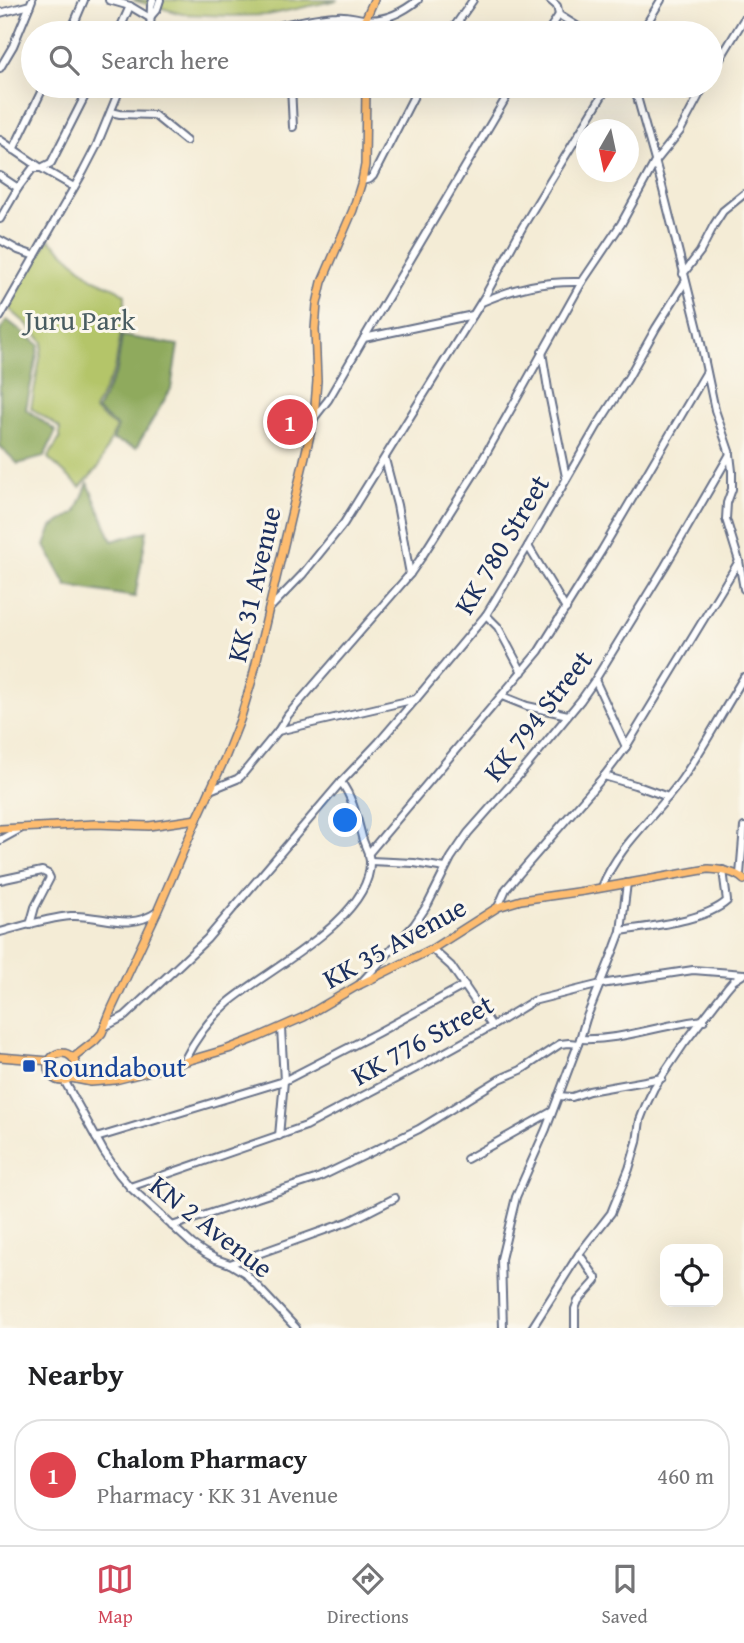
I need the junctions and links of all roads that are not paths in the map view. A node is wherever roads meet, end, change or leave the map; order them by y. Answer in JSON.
{"nodes":[{"id":1,"x":84,"y":0,"type":"edge"},
{"id":2,"x":110,"y":0,"type":"edge"},
{"id":3,"x":153,"y":0,"type":"edge"},
{"id":4,"x":160,"y":0,"type":"edge"},
{"id":5,"x":374,"y":0,"type":"edge"},
{"id":6,"x":418,"y":0,"type":"edge"},
{"id":7,"x":473,"y":0,"type":"edge"},
{"id":8,"x":550,"y":0,"type":"edge"},
{"id":9,"x":661,"y":0,"type":"edge"},
{"id":10,"x":31,"y":3,"type":"edge"},
{"id":11,"x":130,"y":6,"type":"junction"},
{"id":12,"x":0,"y":13,"type":"edge"},
{"id":13,"x":559,"y":15,"type":"junction"},
{"id":14,"x":150,"y":18,"type":"junction"},
{"id":15,"x":744,"y":19,"type":"edge"},
{"id":16,"x":365,"y":20,"type":"junction"},
{"id":17,"x":23,"y":21,"type":"edge"},
{"id":18,"x":75,"y":21,"type":"edge"},
{"id":19,"x":123,"y":21,"type":"edge"},
{"id":20,"x":303,"y":21,"type":"edge"},
{"id":21,"x":458,"y":21,"type":"edge"},
{"id":22,"x":555,"y":21,"type":"edge"},
{"id":23,"x":569,"y":21,"type":"edge"},
{"id":24,"x":648,"y":21,"type":"edge"},
{"id":25,"x":21,"y":27,"type":"edge"},
{"id":26,"x":741,"y":31,"type":"edge"},
{"id":27,"x":723,"y":57,"type":"edge"},
{"id":28,"x":0,"y":68,"type":"edge"},
{"id":29,"x":38,"y":98,"type":"edge"},
{"id":30,"x":84,"y":98,"type":"edge"},
{"id":31,"x":116,"y":98,"type":"edge"},
{"id":32,"x":292,"y":98,"type":"edge"},
{"id":33,"x":366,"y":98,"type":"edge"},
{"id":34,"x":413,"y":98,"type":"edge"},
{"id":35,"x":506,"y":98,"type":"edge"},
{"id":36,"x":601,"y":98,"type":"edge"},
{"id":37,"x":637,"y":98,"type":"edge"},
{"id":38,"x":698,"y":98,"type":"edge"},
{"id":39,"x":111,"y":112,"type":"junction"},
{"id":40,"x":293,"y":127,"type":"dead end"},
{"id":41,"x":0,"y":140,"type":"edge"},
{"id":42,"x":186,"y":141,"type":"dead end"},
{"id":43,"x":13,"y":150,"type":"junction"},
{"id":44,"x":655,"y":162,"type":"junction"},
{"id":45,"x":41,"y":168,"type":"junction"},
{"id":46,"x":0,"y":176,"type":"edge"},
{"id":47,"x":362,"y":181,"type":"junction"},
{"id":48,"x":75,"y":187,"type":"junction"},
{"id":49,"x":19,"y":188,"type":"junction"},
{"id":50,"x":744,"y":194,"type":"edge"},
{"id":51,"x":0,"y":219,"type":"edge"},
{"id":52,"x":0,"y":240,"type":"edge"},
{"id":53,"x":35,"y":256,"type":"junction"},
{"id":54,"x":683,"y":274,"type":"junction"},
{"id":55,"x":582,"y":282,"type":"junction"},
{"id":56,"x":685,"y":282,"type":"junction"},
{"id":57,"x":481,"y":303,"type":"junction"},
{"id":58,"x":473,"y":315,"type":"junction"},
{"id":59,"x":0,"y":317,"type":"edge"},
{"id":60,"x":364,"y":338,"type":"junction"},
{"id":61,"x":542,"y":352,"type":"junction"},
{"id":62,"x":706,"y":373,"type":"junction"},
{"id":63,"x":314,"y":418,"type":"junction"},
{"id":64,"x":730,"y":454,"type":"junction"},
{"id":65,"x":385,"y":459,"type":"junction"},
{"id":66,"x":566,"y":477,"type":"junction"},
{"id":67,"x":528,"y":547,"type":"junction"},
{"id":68,"x":739,"y":561,"type":"junction"},
{"id":69,"x":410,"y":574,"type":"junction"},
{"id":70,"x":744,"y":589,"type":"edge"},
{"id":71,"x":269,"y":609,"type":"junction"},
{"id":72,"x":566,"y":609,"type":"junction"},
{"id":73,"x":486,"y":615,"type":"junction"},
{"id":74,"x":522,"y":672,"type":"junction"},
{"id":75,"x":744,"y":677,"type":"edge"},
{"id":76,"x":595,"y":680,"type":"junction"},
{"id":77,"x":502,"y":696,"type":"junction"},
{"id":78,"x":415,"y":699,"type":"junction"},
{"id":79,"x":568,"y":715,"type":"junction"},
{"id":80,"x":278,"y":731,"type":"junction"},
{"id":81,"x":626,"y":747,"type":"junction"},
{"id":82,"x":604,"y":776,"type":"junction"},
{"id":83,"x":341,"y":782,"type":"junction"},
{"id":84,"x":210,"y":790,"type":"junction"},
{"id":85,"x":668,"y":797,"type":"junction"},
{"id":86,"x":197,"y":819,"type":"junction"},
{"id":87,"x":24,"y":827,"type":"junction"},
{"id":88,"x":744,"y":827,"type":"edge"},
{"id":89,"x":0,"y":829,"type":"edge"},
{"id":90,"x":0,"y":840,"type":"edge"},
{"id":91,"x":369,"y":858,"type":"junction"},
{"id":92,"x":445,"y":868,"type":"junction"},
{"id":93,"x":723,"y":870,"type":"junction"},
{"id":94,"x":742,"y":878,"type":"edge"},
{"id":95,"x":0,"y":880,"type":"edge"},
{"id":96,"x":627,"y":883,"type":"junction"},
{"id":97,"x":601,"y":887,"type":"junction"},
{"id":98,"x":498,"y":907,"type":"junction"},
{"id":99,"x":157,"y":912,"type":"junction"},
{"id":100,"x":30,"y":925,"type":"junction"},
{"id":101,"x":621,"y":931,"type":"junction"},
{"id":102,"x":0,"y":932,"type":"edge"},
{"id":103,"x":432,"y":949,"type":"junction"},
{"id":104,"x":744,"y":974,"type":"edge"},
{"id":105,"x":601,"y":984,"type":"junction"},
{"id":106,"x":465,"y":985,"type":"junction"},
{"id":107,"x":357,"y":986,"type":"junction"},
{"id":108,"x":704,"y":1020,"type":"junction"},
{"id":109,"x":106,"y":1026,"type":"junction"},
{"id":110,"x":492,"y":1026,"type":"junction"},
{"id":111,"x":281,"y":1028,"type":"junction"},
{"id":112,"x":579,"y":1041,"type":"junction"},
{"id":113,"x":0,"y":1057,"type":"edge"},
{"id":114,"x":74,"y":1058,"type":"junction"},
{"id":115,"x":50,"y":1061,"type":"junction"},
{"id":116,"x":184,"y":1061,"type":"junction"},
{"id":117,"x":662,"y":1078,"type":"junction"},
{"id":118,"x":67,"y":1079,"type":"junction"},
{"id":119,"x":284,"y":1081,"type":"junction"},
{"id":120,"x":558,"y":1096,"type":"junction"},
{"id":121,"x":552,"y":1112,"type":"junction"},
{"id":122,"x":279,"y":1136,"type":"junction"},
{"id":123,"x":96,"y":1138,"type":"junction"},
{"id":124,"x":467,"y":1158,"type":"dead end"},
{"id":125,"x":130,"y":1188,"type":"junction"},
{"id":126,"x":395,"y":1198,"type":"dead end"},
{"id":127,"x":172,"y":1226,"type":"junction"},
{"id":128,"x":579,"y":1255,"type":"junction"},
{"id":129,"x":230,"y":1264,"type":"junction"},
{"id":130,"x":296,"y":1328,"type":"edge"},
{"id":131,"x":503,"y":1328,"type":"edge"},
{"id":132,"x":532,"y":1328,"type":"edge"},
{"id":133,"x":575,"y":1328,"type":"edge"}],
"edges":[{"from":1,"to":18,"type":"street"},
{"from":2,"to":11,"type":"street"},
{"from":3,"to":14,"type":"street"},
{"from":4,"to":14,"type":"street"},
{"from":5,"to":16,"type":"main road"},
{"from":6,"to":16,"type":"street"},
{"from":7,"to":21,"type":"street"},
{"from":8,"to":13,"type":"street"},
{"from":9,"to":24,"type":"street"},
{"from":10,"to":12,"type":"street"},
{"from":10,"to":17,"type":"street"},
{"from":11,"to":14,"type":"street"},
{"from":11,"to":19,"type":"street"},
{"from":13,"to":22,"type":"street"},
{"from":13,"to":23,"type":"street"},
{"from":15,"to":26,"type":"street"},
{"from":16,"to":20,"type":"street"},
{"from":25,"to":28,"type":"street"},
{"from":26,"to":27,"type":"street"},
{"from":29,"to":43,"type":"street"},
{"from":30,"to":45,"type":"street"},
{"from":31,"to":39,"type":"street"},
{"from":32,"to":40,"type":"street"},
{"from":33,"to":47,"type":"main road","name":"KK 31 Avenue"},
{"from":34,"to":47,"type":"street"},
{"from":35,"to":60,"type":"street"},
{"from":36,"to":57,"type":"street"},
{"from":37,"to":44,"type":"street"},
{"from":38,"to":44,"type":"street"},
{"from":39,"to":42,"type":"street"},
{"from":39,"to":48,"type":"street"},
{"from":41,"to":43,"type":"street"},
{"from":43,"to":45,"type":"street"},
{"from":44,"to":54,"type":"street"},
{"from":44,"to":55,"type":"street"},
{"from":45,"to":48,"type":"street"},
{"from":45,"to":49,"type":"street"},
{"from":46,"to":49,"type":"street"},
{"from":47,"to":63,"type":"main road","name":"KK 31 Avenue"},
{"from":48,"to":53,"type":"street"},
{"from":49,"to":51,"type":"street"},
{"from":50,"to":54,"type":"street"},
{"from":52,"to":53,"type":"street"},
{"from":53,"to":59,"type":"street"},
{"from":54,"to":56,"type":"street"},
{"from":55,"to":57,"type":"street"},
{"from":55,"to":61,"type":"street"},
{"from":56,"to":62,"type":"street"},
{"from":56,"to":66,"type":"street","name":"KK 780 Street"},
{"from":57,"to":58,"type":"street"},
{"from":58,"to":60,"type":"street"},
{"from":58,"to":65,"type":"street"},
{"from":60,"to":63,"type":"street"},
{"from":61,"to":66,"type":"street"},
{"from":61,"to":69,"type":"street"},
{"from":62,"to":64,"type":"street"},
{"from":62,"to":72,"type":"street"},
{"from":63,"to":71,"type":"main road","name":"KK 31 Avenue"},
{"from":64,"to":68,"type":"street"},
{"from":64,"to":76,"type":"street","name":"KK 794 Street"},
{"from":65,"to":69,"type":"street"},
{"from":65,"to":71,"type":"street"},
{"from":66,"to":67,"type":"street","name":"KK 780 Street"},
{"from":67,"to":72,"type":"street"},
{"from":67,"to":73,"type":"street","name":"KK 780 Street"},
{"from":68,"to":70,"type":"street"},
{"from":68,"to":81,"type":"street"},
{"from":69,"to":80,"type":"street"},
{"from":71,"to":84,"type":"main road","name":"KK 31 Avenue"},
{"from":72,"to":74,"type":"street"},
{"from":73,"to":74,"type":"street"},
{"from":73,"to":78,"type":"street","name":"KK 780 Street"},
{"from":74,"to":77,"type":"street"},
{"from":75,"to":85,"type":"street"},
{"from":76,"to":79,"type":"street","name":"KK 794 Street"},
{"from":76,"to":81,"type":"street"},
{"from":77,"to":79,"type":"street"},
{"from":77,"to":91,"type":"street"},
{"from":78,"to":80,"type":"street"},
{"from":78,"to":83,"type":"street","name":"KK 780 Street"},
{"from":79,"to":92,"type":"street","name":"KK 794 Street"},
{"from":80,"to":84,"type":"street"},
{"from":81,"to":82,"type":"street"},
{"from":82,"to":85,"type":"street"},
{"from":82,"to":98,"type":"street"},
{"from":83,"to":91,"type":"street"},
{"from":83,"to":109,"type":"street","name":"KK 780 Street"},
{"from":84,"to":86,"type":"main road","name":"KK 31 Avenue"},
{"from":85,"to":97,"type":"street"},
{"from":86,"to":87,"type":"main road"},
{"from":86,"to":99,"type":"main road","name":"KK 31 Avenue"},
{"from":87,"to":89,"type":"main road"},
{"from":87,"to":90,"type":"street"},
{"from":88,"to":94,"type":"street"},
{"from":91,"to":92,"type":"street"},
{"from":91,"to":116,"type":"street"},
{"from":92,"to":107,"type":"street","name":"KK 794 Street"},
{"from":93,"to":94,"type":"main road","name":"KK 35 Avenue"},
{"from":93,"to":96,"type":"main road","name":"KK 35 Avenue"},
{"from":93,"to":101,"type":"street"},
{"from":95,"to":100,"type":"street"},
{"from":96,"to":97,"type":"main road","name":"KK 35 Avenue"},
{"from":96,"to":101,"type":"street"},
{"from":97,"to":98,"type":"main road","name":"KK 35 Avenue"},
{"from":98,"to":103,"type":"main road","name":"KK 35 Avenue"},
{"from":99,"to":100,"type":"street"},
{"from":99,"to":109,"type":"main road","name":"KK 31 Avenue"},
{"from":100,"to":102,"type":"street"},
{"from":101,"to":105,"type":"street"},
{"from":103,"to":106,"type":"street"},
{"from":103,"to":107,"type":"main road","name":"KK 35 Avenue"},
{"from":104,"to":105,"type":"street","name":"KK 776 Street"},
{"from":104,"to":108,"type":"street"},
{"from":105,"to":110,"type":"street","name":"KK 776 Street"},
{"from":105,"to":112,"type":"street"},
{"from":106,"to":110,"type":"street"},
{"from":106,"to":119,"type":"street"},
{"from":107,"to":111,"type":"main road","name":"KK 35 Avenue"},
{"from":108,"to":112,"type":"street"},
{"from":108,"to":117,"type":"street"},
{"from":109,"to":114,"type":"main road","name":"KK 31 Avenue"},
{"from":110,"to":122,"type":"street","name":"KK 776 Street"},
{"from":111,"to":116,"type":"main road","name":"KK 35 Avenue"},
{"from":111,"to":119,"type":"street"},
{"from":112,"to":120,"type":"street"},
{"from":112,"to":127,"type":"street"},
{"from":113,"to":115,"type":"main road"},
{"from":114,"to":115,"type":"main road"},
{"from":114,"to":118,"type":"main road"},
{"from":115,"to":118,"type":"main road"},
{"from":116,"to":118,"type":"main road","name":"KK 35 Avenue"},
{"from":117,"to":120,"type":"street"},
{"from":117,"to":128,"type":"street"},
{"from":118,"to":123,"type":"street","name":"KN 2 Avenue"},
{"from":119,"to":122,"type":"street"},
{"from":119,"to":123,"type":"street"},
{"from":120,"to":121,"type":"street"},
{"from":121,"to":124,"type":"street"},
{"from":121,"to":131,"type":"street"},
{"from":122,"to":125,"type":"street","name":"KK 776 Street"},
{"from":123,"to":125,"type":"street","name":"KN 2 Avenue"},
{"from":125,"to":127,"type":"street","name":"KN 2 Avenue"},
{"from":126,"to":129,"type":"street"},
{"from":127,"to":129,"type":"street","name":"KN 2 Avenue"},
{"from":128,"to":132,"type":"street"},
{"from":128,"to":133,"type":"street"},
{"from":129,"to":130,"type":"street","name":"KN 2 Avenue"}]}
